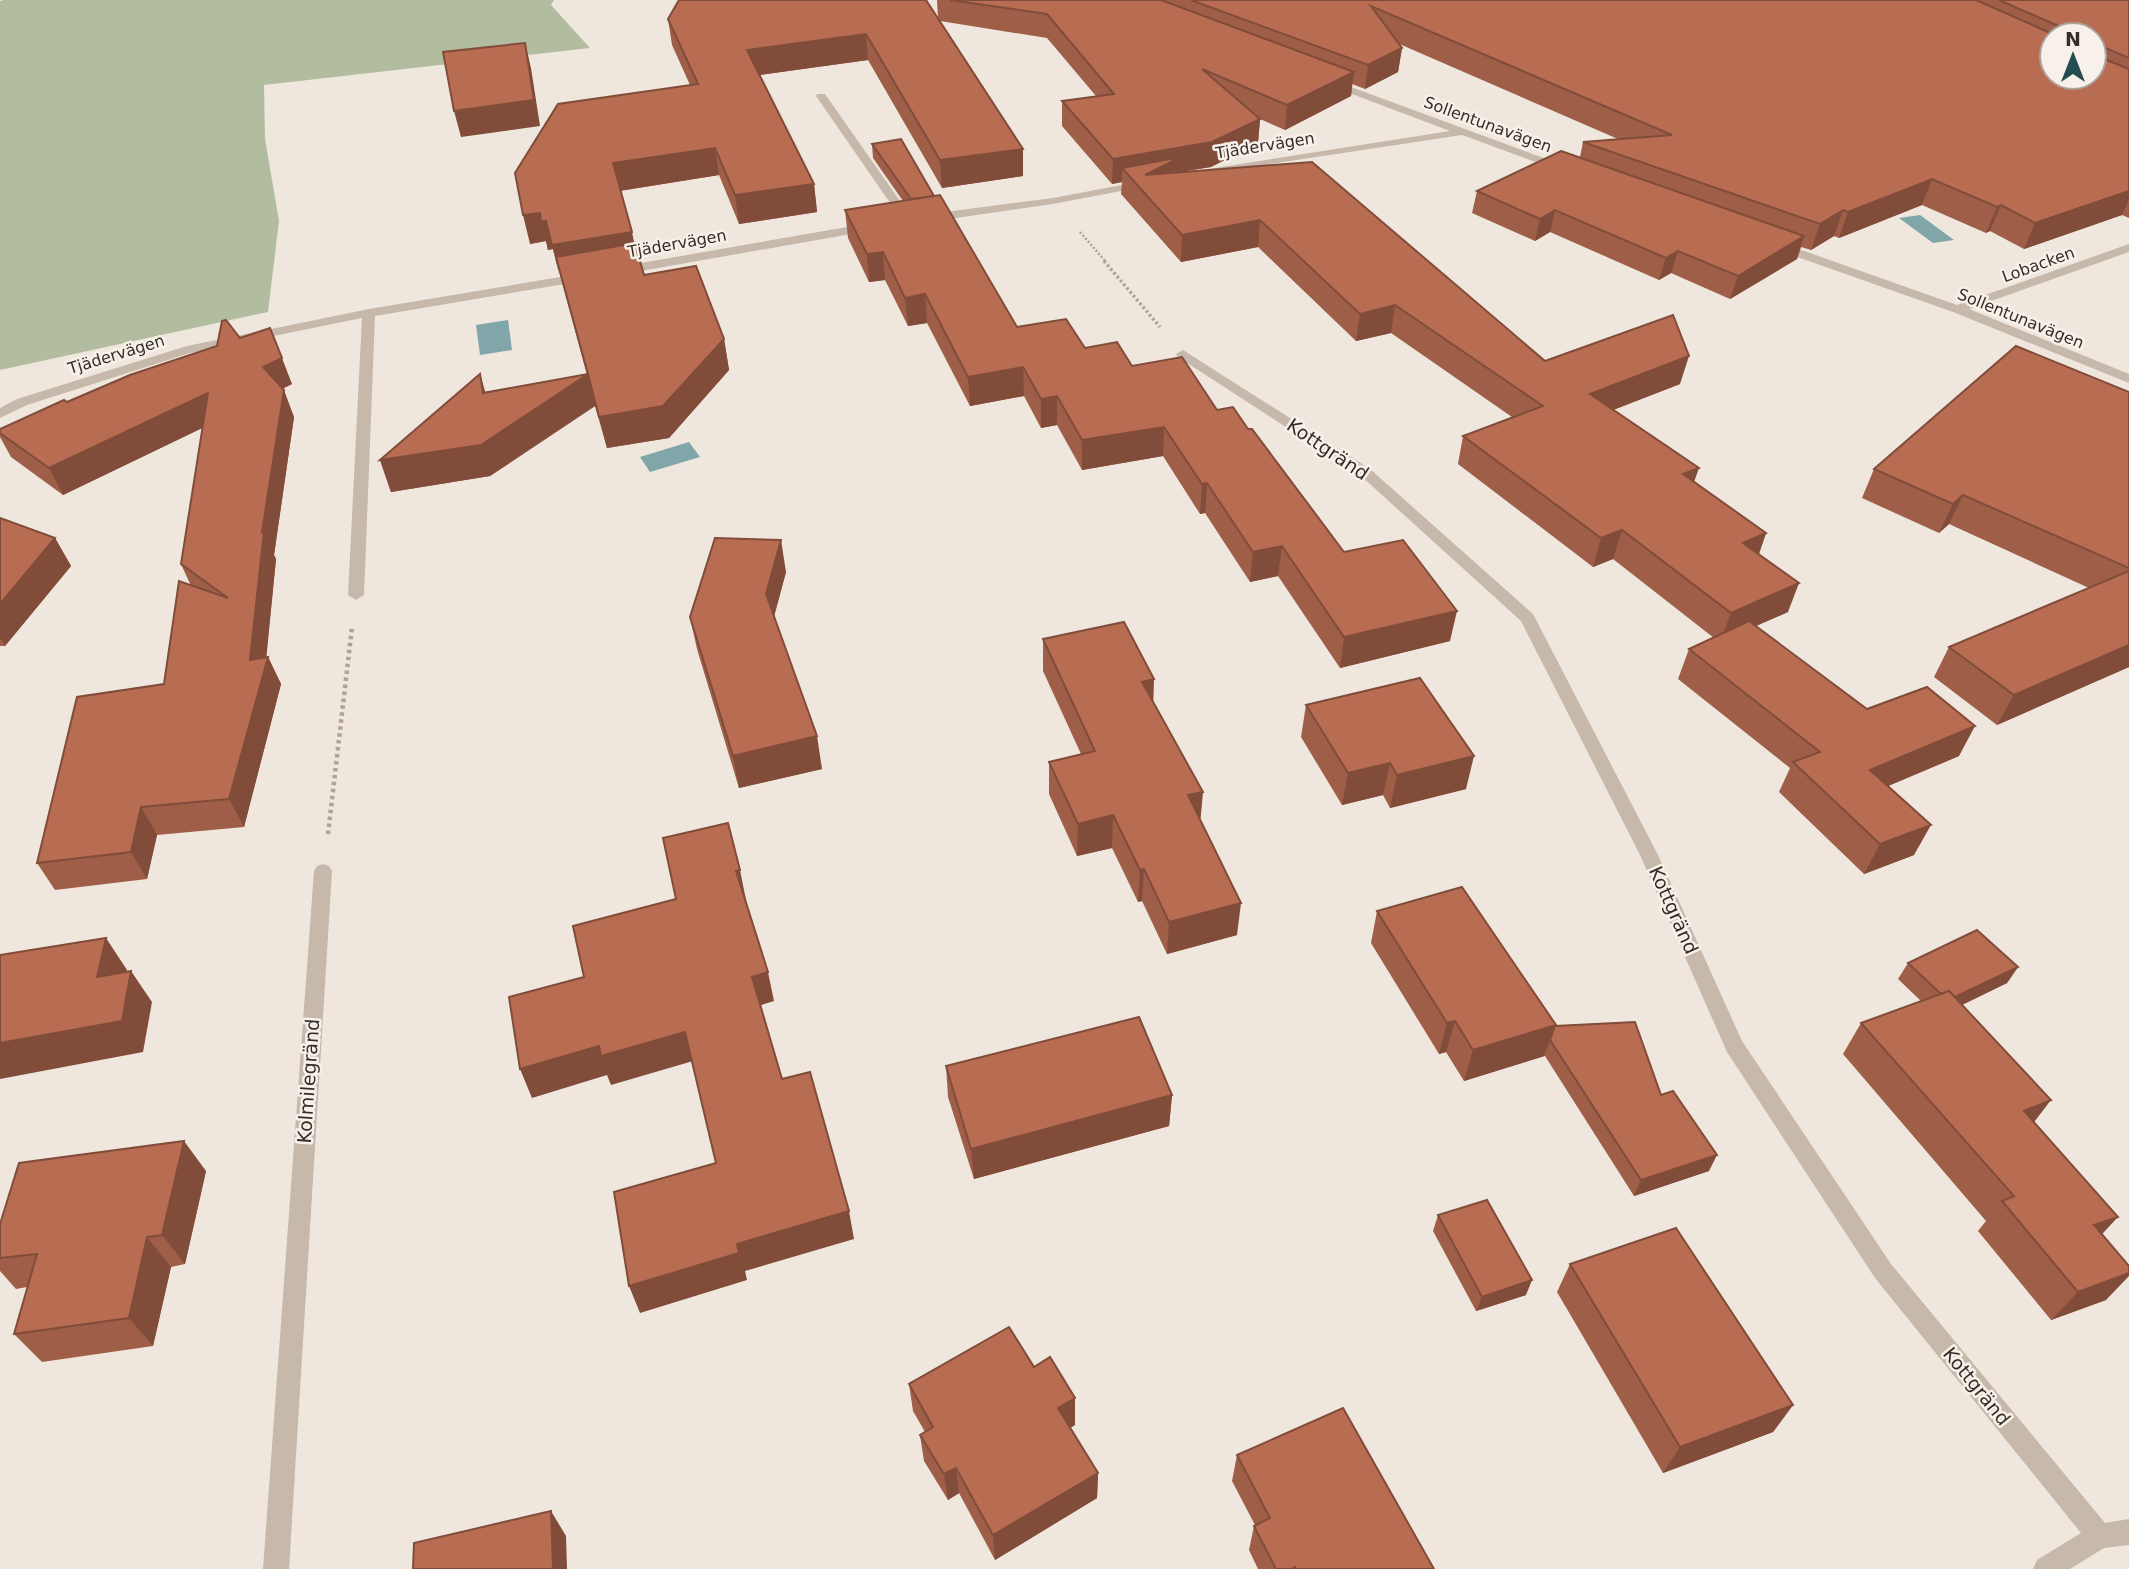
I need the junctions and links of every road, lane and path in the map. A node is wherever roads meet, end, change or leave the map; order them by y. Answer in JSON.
{"nodes":[{"id":1,"x":1325,"y":80,"type":"edge"},
{"id":2,"x":821,"y":96,"type":"dead end"},
{"id":3,"x":1462,"y":132,"type":"junction"},
{"id":4,"x":1576,"y":173,"type":"edge"},
{"id":5,"x":1185,"y":176,"type":"edge"},
{"id":6,"x":1159,"y":181,"type":"edge"},
{"id":7,"x":1053,"y":201,"type":"junction"},
{"id":8,"x":908,"y":221,"type":"junction"},
{"id":9,"x":894,"y":223,"type":"edge"},
{"id":10,"x":881,"y":226,"type":"edge"},
{"id":11,"x":1766,"y":241,"type":"edge"},
{"id":12,"x":2129,"y":248,"type":"edge"},
{"id":13,"x":609,"y":272,"type":"edge"},
{"id":14,"x":595,"y":275,"type":"edge"},
{"id":15,"x":1957,"y":309,"type":"junction"},
{"id":16,"x":369,"y":313,"type":"junction"},
{"id":17,"x":1184,"y":354,"type":"joint"},
{"id":18,"x":2129,"y":379,"type":"edge"},
{"id":19,"x":0,"y":414,"type":"edge"},
{"id":20,"x":356,"y":595,"type":"joint"},
{"id":21,"x":323,"y":871,"type":"joint"},
{"id":22,"x":2129,"y":1532,"type":"edge"},
{"id":23,"x":2100,"y":1536,"type":"junction"},
{"id":24,"x":276,"y":1569,"type":"edge"},
{"id":25,"x":2046,"y":1569,"type":"edge"}],
"edges":[{"from":1,"to":3,"type":"street","name":"Sollentunavägen"},
{"from":2,"to":8,"type":"street"},
{"from":3,"to":4,"type":"street","name":"Sollentunavägen"},
{"from":3,"to":5,"type":"street","name":"Tjädervägen"},
{"from":6,"to":7,"type":"street"},
{"from":7,"to":8,"type":"street"},
{"from":7,"to":17,"type":"path"},
{"from":8,"to":9,"type":"street"},
{"from":10,"to":13,"type":"street","name":"Tjädervägen"},
{"from":11,"to":15,"type":"street","name":"Sollentunavägen"},
{"from":12,"to":15,"type":"street","name":"Lobacken"},
{"from":14,"to":16,"type":"street","name":"Tjädervägen"},
{"from":15,"to":18,"type":"street","name":"Sollentunavägen"},
{"from":16,"to":19,"type":"street","name":"Tjädervägen"},
{"from":16,"to":20,"type":"street"},
{"from":17,"to":23,"type":"street","name":"Kottgränd"},
{"from":20,"to":21,"type":"path"},
{"from":21,"to":24,"type":"street","name":"Kolmilegränd"},
{"from":22,"to":23,"type":"street"},
{"from":23,"to":25,"type":"street"}]}
